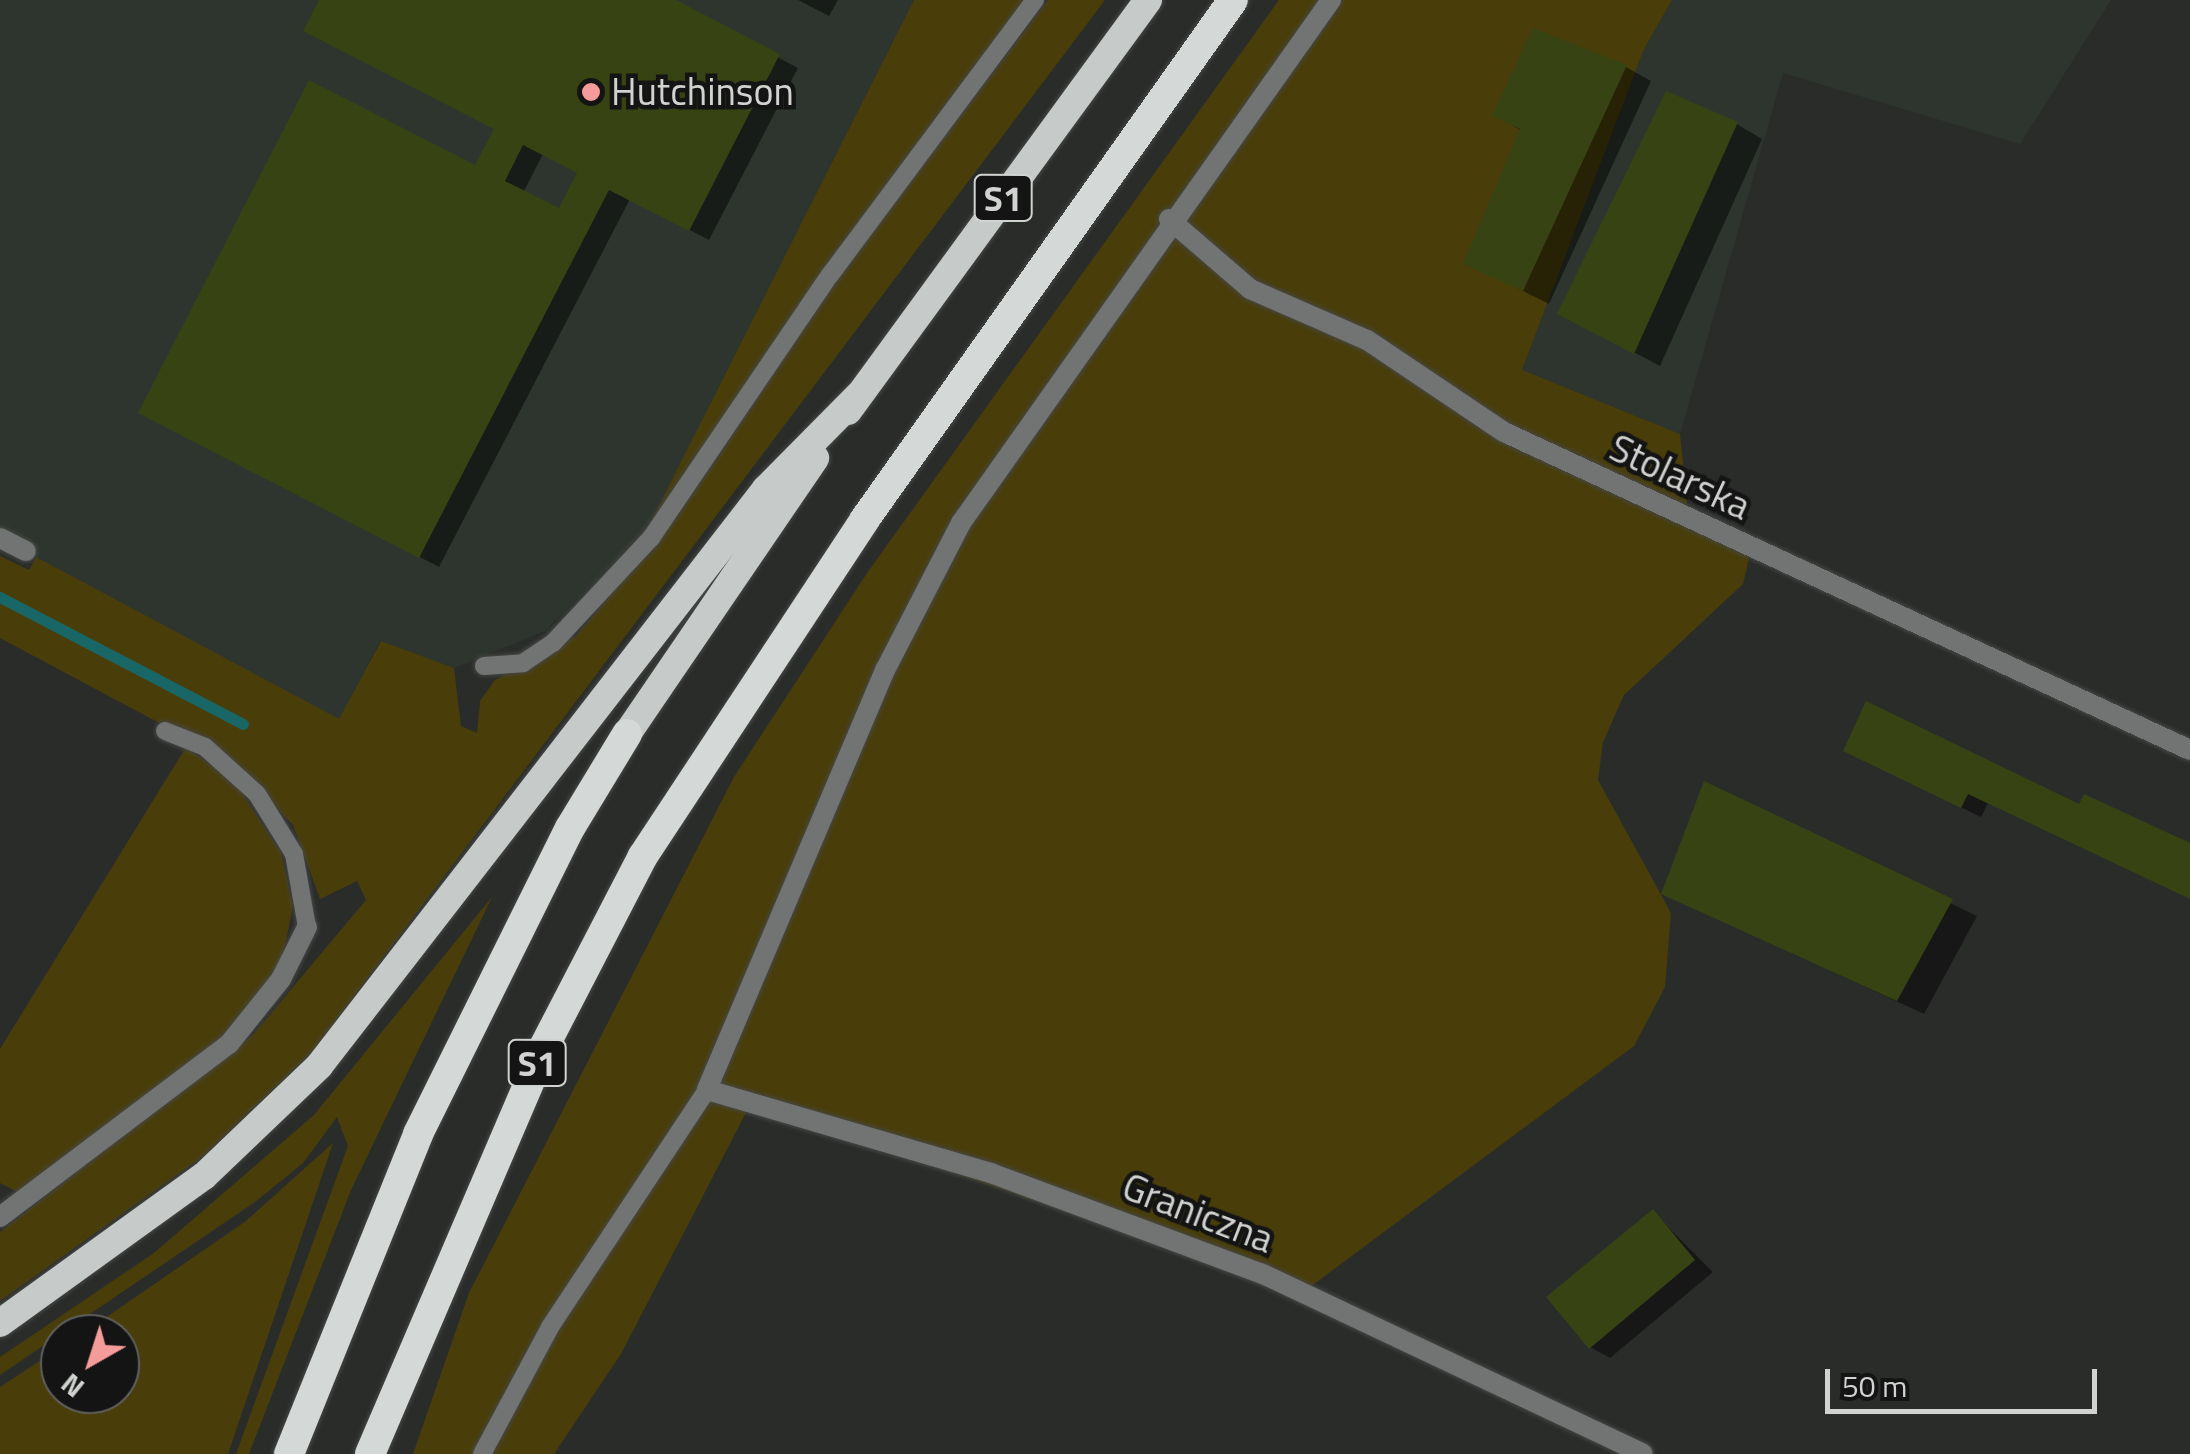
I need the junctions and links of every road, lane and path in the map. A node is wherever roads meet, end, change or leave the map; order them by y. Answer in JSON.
{"nodes":[{"id":1,"x":1034,"y":0,"type":"edge"},
{"id":2,"x":1148,"y":0,"type":"edge"},
{"id":3,"x":1233,"y":0,"type":"edge"},
{"id":4,"x":1330,"y":0,"type":"edge"},
{"id":5,"x":1169,"y":219,"type":"junction"},
{"id":6,"x":858,"y":396,"type":"junction"},
{"id":7,"x":0,"y":538,"type":"edge"},
{"id":8,"x":26,"y":551,"type":"dead end"},
{"id":9,"x":484,"y":666,"type":"dead end"},
{"id":10,"x":165,"y":730,"type":"dead end"},
{"id":11,"x":627,"y":734,"type":"joint"},
{"id":12,"x":2190,"y":750,"type":"edge"},
{"id":13,"x":307,"y":927,"type":"joint"},
{"id":14,"x":707,"y":1090,"type":"junction"},
{"id":15,"x":0,"y":1218,"type":"edge"},
{"id":16,"x":0,"y":1323,"type":"edge"},
{"id":17,"x":289,"y":1454,"type":"edge"},
{"id":18,"x":370,"y":1454,"type":"edge"},
{"id":19,"x":482,"y":1454,"type":"edge"},
{"id":20,"x":1643,"y":1454,"type":"edge"}],
"edges":[{"from":1,"to":9,"type":"lane"},
{"from":2,"to":6,"type":"highway","number":"S1"},
{"from":3,"to":18,"type":"highway","number":"S1"},
{"from":4,"to":5,"type":"street"},
{"from":5,"to":12,"type":"street","name":"Stolarska"},
{"from":5,"to":14,"type":"street"},
{"from":6,"to":11,"type":"highway","number":"S1"},
{"from":6,"to":16,"type":"highway"},
{"from":7,"to":8,"type":"street"},
{"from":10,"to":13,"type":"lane"},
{"from":11,"to":17,"type":"highway","number":"S1"},
{"from":13,"to":15,"type":"street"},
{"from":14,"to":19,"type":"lane"},
{"from":14,"to":20,"type":"street","name":"Graniczna"}]}
